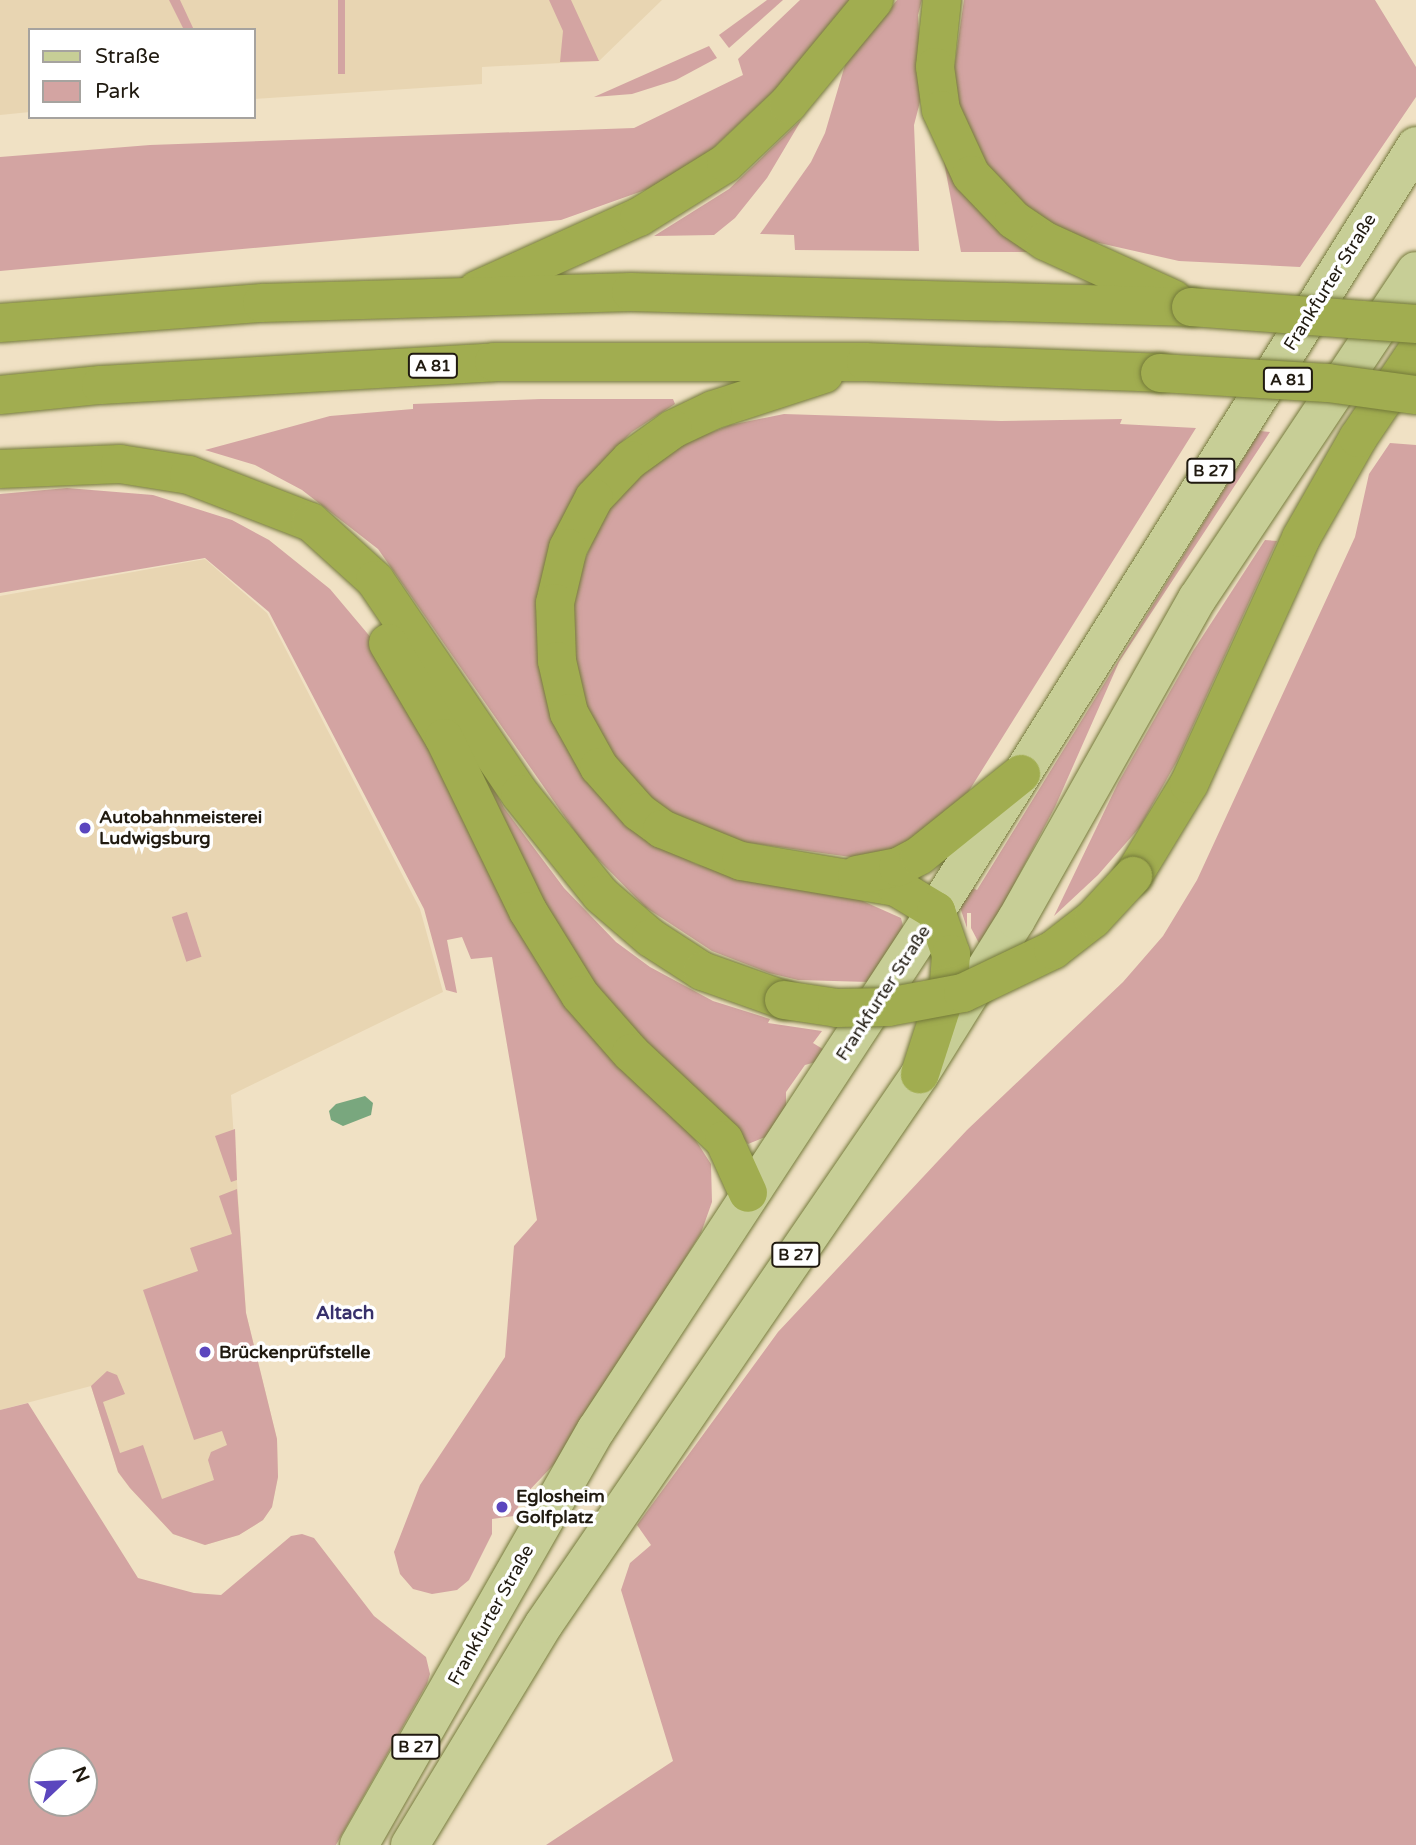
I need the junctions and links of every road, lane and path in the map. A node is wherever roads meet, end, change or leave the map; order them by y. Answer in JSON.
{"nodes":[{"id":1,"x":874,"y":0,"type":"edge"},
{"id":2,"x":942,"y":0,"type":"edge"},
{"id":3,"x":1416,"y":146,"type":"edge"},
{"id":4,"x":1416,"y":271,"type":"edge"},
{"id":5,"x":463,"y":297,"type":"junction"},
{"id":6,"x":1191,"y":307,"type":"junction"},
{"id":7,"x":0,"y":323,"type":"edge"},
{"id":8,"x":1416,"y":324,"type":"edge"},
{"id":9,"x":1416,"y":352,"type":"edge"},
{"id":10,"x":866,"y":362,"type":"junction"},
{"id":11,"x":0,"y":395,"type":"edge"},
{"id":12,"x":1416,"y":395,"type":"edge"},
{"id":13,"x":0,"y":469,"type":"edge"},
{"id":14,"x":281,"y":512,"type":"junction"},
{"id":15,"x":1021,"y":774,"type":"junction"},
{"id":16,"x":845,"y":876,"type":"junction"},
{"id":17,"x":936,"y":911,"type":"junction"},
{"id":18,"x":920,"y":1074,"type":"junction"},
{"id":19,"x":748,"y":1193,"type":"junction"},
{"id":20,"x":359,"y":1845,"type":"edge"},
{"id":21,"x":410,"y":1845,"type":"edge"}],
"edges":[{"from":1,"to":5,"type":"highway"},
{"from":2,"to":6,"type":"highway"},
{"from":3,"to":15,"type":"main road","name":"Frankfurter Straße","number":"B 27"},
{"from":4,"to":18,"type":"main road","number":"B 27"},
{"from":5,"to":6,"type":"highway"},
{"from":5,"to":7,"type":"highway"},
{"from":6,"to":8,"type":"highway","bridge":true},
{"from":9,"to":14,"type":"highway","bridge":true},
{"from":10,"to":11,"type":"highway","number":"A 81"},
{"from":10,"to":12,"type":"highway","number":"A 81","bridge":true},
{"from":10,"to":16,"type":"highway"},
{"from":13,"to":14,"type":"highway"},
{"from":14,"to":19,"type":"highway"},
{"from":15,"to":16,"type":"highway"},
{"from":15,"to":17,"type":"main road","name":"Frankfurter Straße","number":"B 27"},
{"from":16,"to":17,"type":"highway"},
{"from":17,"to":18,"type":"highway","number":"B 27"},
{"from":17,"to":19,"type":"main road","name":"Frankfurter Straße","number":"B 27"},
{"from":18,"to":21,"type":"main road","number":"B 27"},
{"from":19,"to":20,"type":"main road","name":"Frankfurter Straße","number":"B 27"}]}
